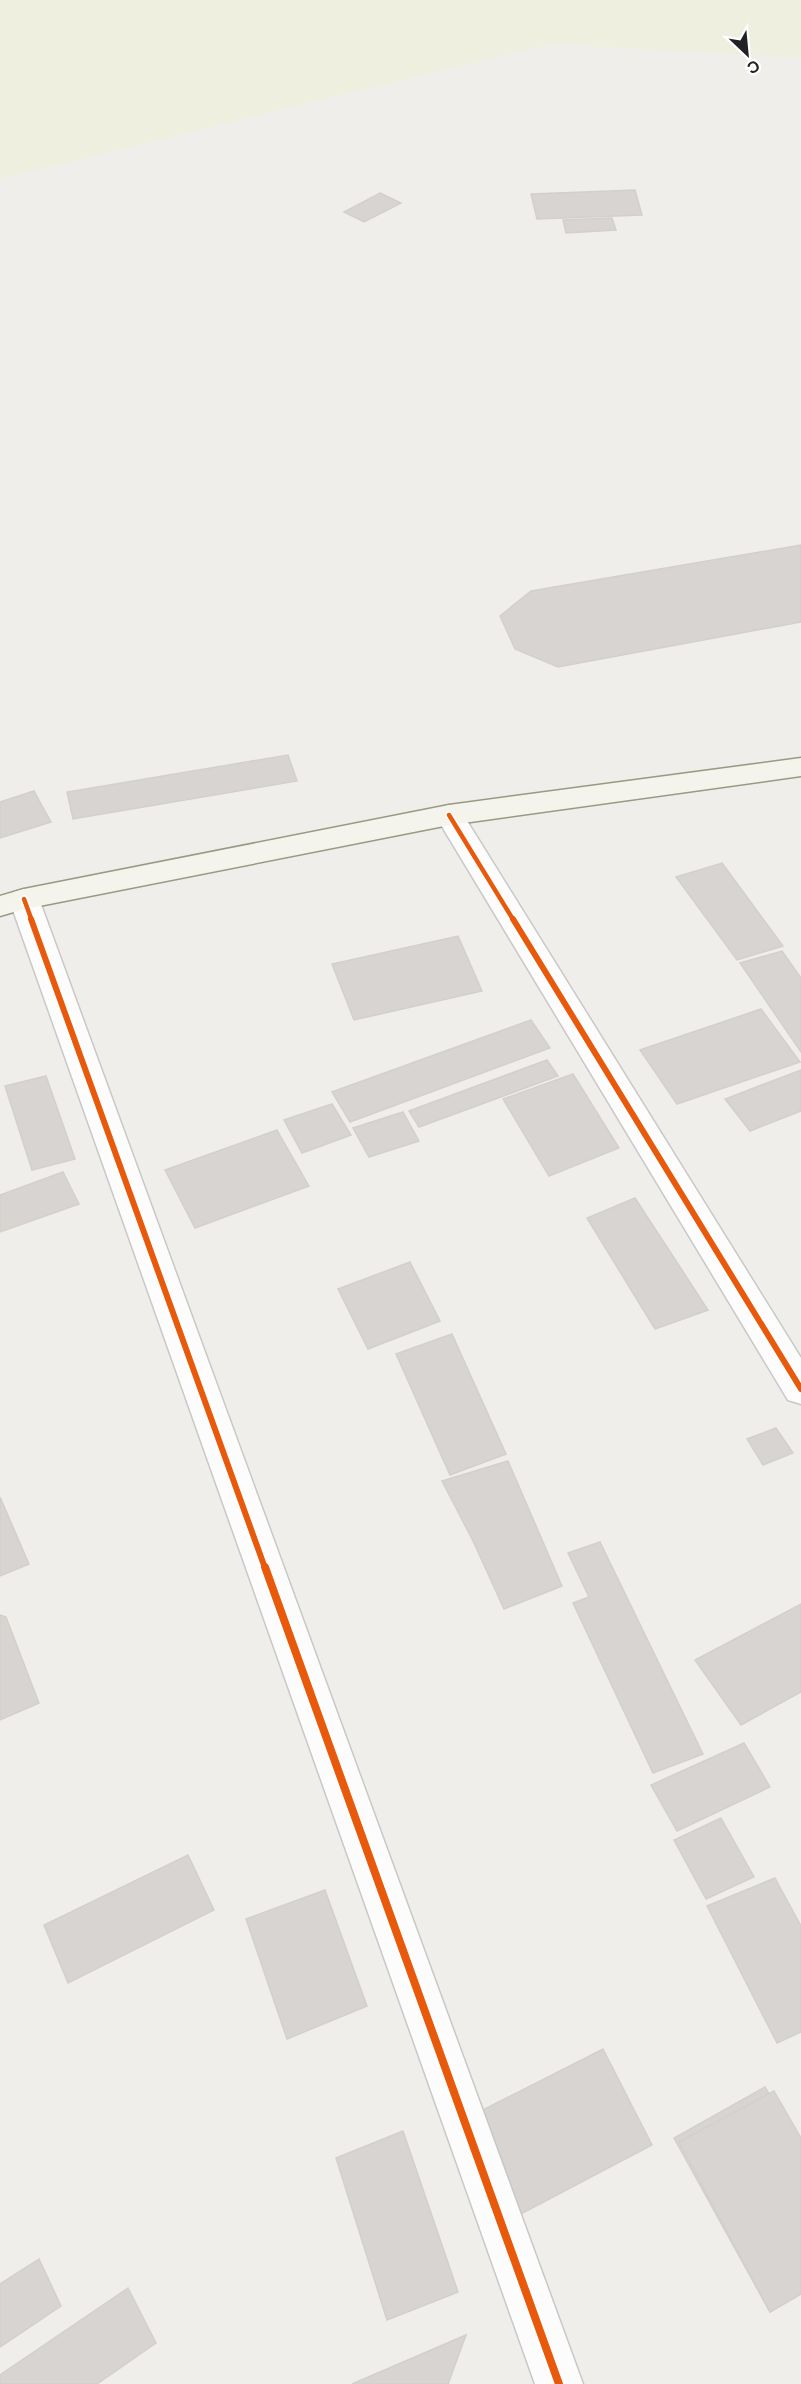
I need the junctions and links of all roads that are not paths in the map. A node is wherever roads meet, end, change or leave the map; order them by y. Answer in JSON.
{"nodes":[{"id":1,"x":801,"y":767,"type":"edge"},
{"id":2,"x":449,"y":815,"type":"junction"},
{"id":3,"x":12,"y":902,"type":"edge"},
{"id":4,"x":801,"y":1389,"type":"edge"},
{"id":5,"x":559,"y":2384,"type":"edge"}],
"edges":[{"from":1,"to":2,"type":"main road"},
{"from":2,"to":3,"type":"main road"},
{"from":2,"to":4,"type":"street"},
{"from":3,"to":5,"type":"street"}]}
